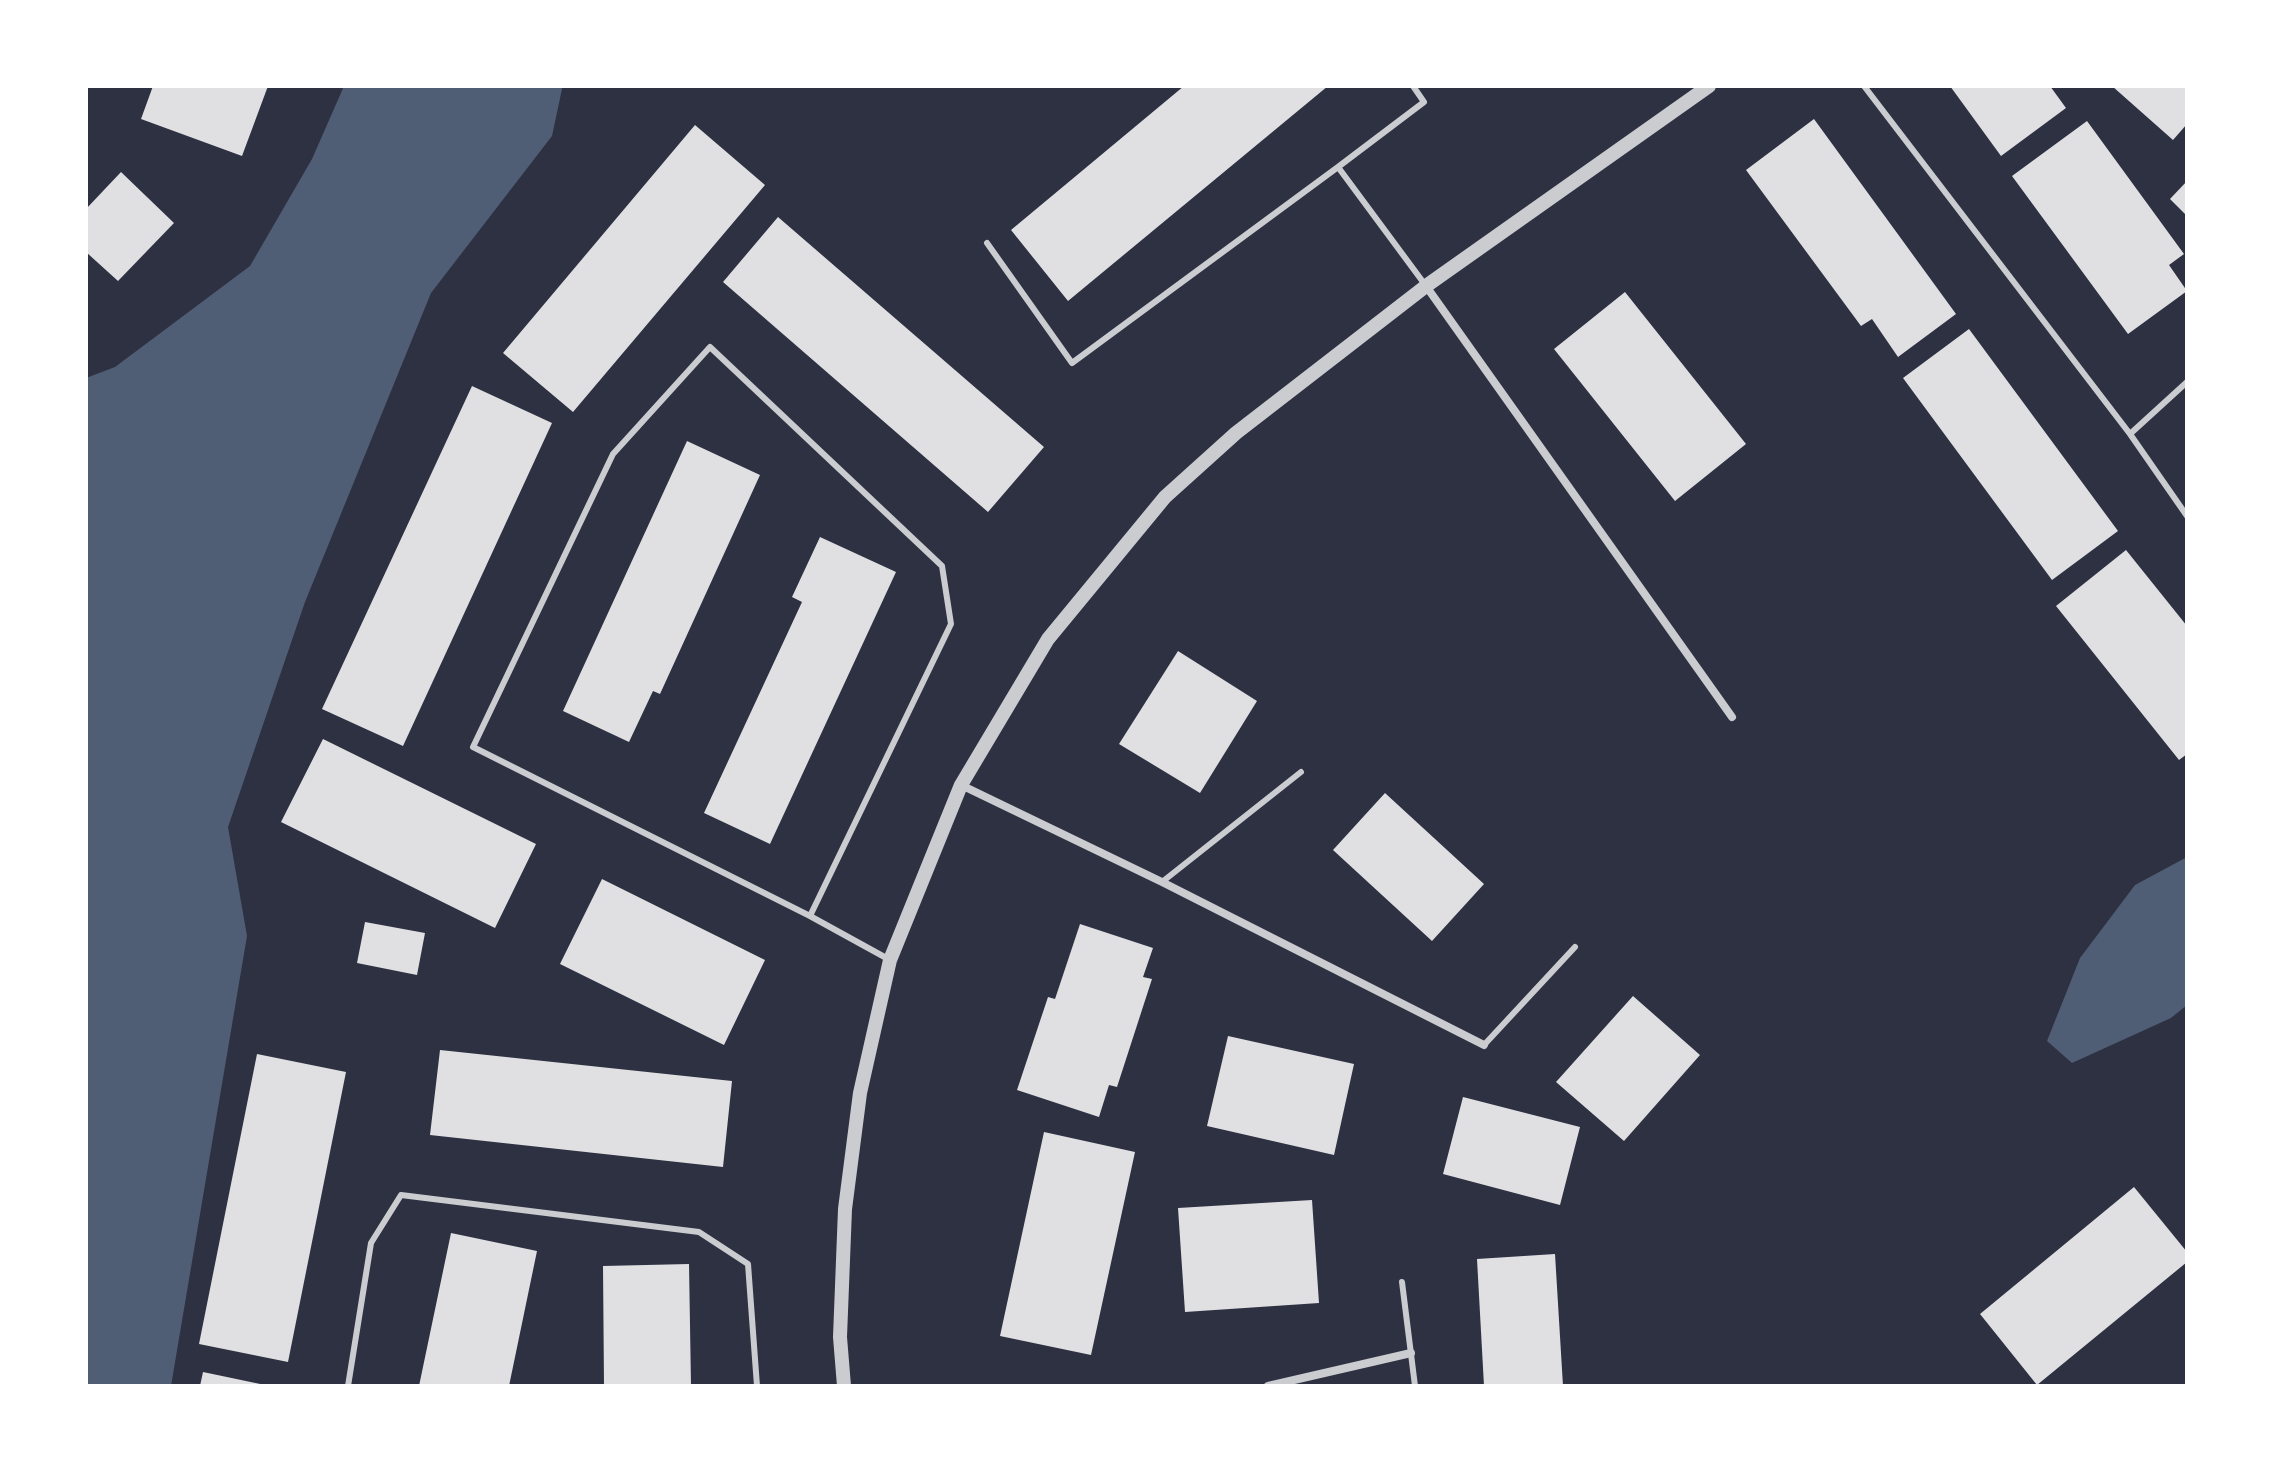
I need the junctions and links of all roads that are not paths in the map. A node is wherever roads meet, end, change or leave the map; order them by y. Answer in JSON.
{"nodes":[{"id":1,"x":1413,"y":86,"type":"edge"},
{"id":2,"x":1709,"y":86,"type":"edge"},
{"id":3,"x":1864,"y":86,"type":"edge"},
{"id":4,"x":1338,"y":167,"type":"junction"},
{"id":5,"x":987,"y":243,"type":"dead end"},
{"id":6,"x":1426,"y":286,"type":"junction"},
{"id":7,"x":2187,"y":382,"type":"edge"},
{"id":8,"x":2130,"y":434,"type":"junction"},
{"id":9,"x":2187,"y":516,"type":"edge"},
{"id":10,"x":1732,"y":717,"type":"dead end"},
{"id":11,"x":1301,"y":772,"type":"dead end"},
{"id":12,"x":961,"y":785,"type":"junction"},
{"id":13,"x":1162,"y":882,"type":"junction"},
{"id":14,"x":810,"y":916,"type":"junction"},
{"id":15,"x":1575,"y":947,"type":"dead end"},
{"id":16,"x":890,"y":960,"type":"junction"},
{"id":17,"x":1484,"y":1045,"type":"joint"},
{"id":18,"x":1402,"y":1282,"type":"dead end"},
{"id":19,"x":1411,"y":1353,"type":"junction"},
{"id":20,"x":348,"y":1386,"type":"edge"},
{"id":21,"x":757,"y":1386,"type":"edge"},
{"id":22,"x":844,"y":1386,"type":"edge"},
{"id":23,"x":1268,"y":1386,"type":"edge"},
{"id":24,"x":1415,"y":1386,"type":"edge"}],
"edges":[{"from":1,"to":4,"type":"lane"},
{"from":2,"to":6,"type":"street"},
{"from":3,"to":8,"type":"lane"},
{"from":4,"to":5,"type":"lane"},
{"from":4,"to":6,"type":"lane"},
{"from":6,"to":10,"type":"street"},
{"from":6,"to":12,"type":"street"},
{"from":7,"to":8,"type":"lane"},
{"from":8,"to":9,"type":"lane"},
{"from":11,"to":13,"type":"lane"},
{"from":12,"to":13,"type":"street"},
{"from":12,"to":16,"type":"street"},
{"from":13,"to":17,"type":"street"},
{"from":14,"to":14,"type":"lane"},
{"from":14,"to":16,"type":"lane"},
{"from":15,"to":17,"type":"lane"},
{"from":16,"to":22,"type":"street"},
{"from":18,"to":19,"type":"lane"},
{"from":19,"to":23,"type":"street"},
{"from":19,"to":24,"type":"lane"},
{"from":20,"to":21,"type":"lane"}]}
